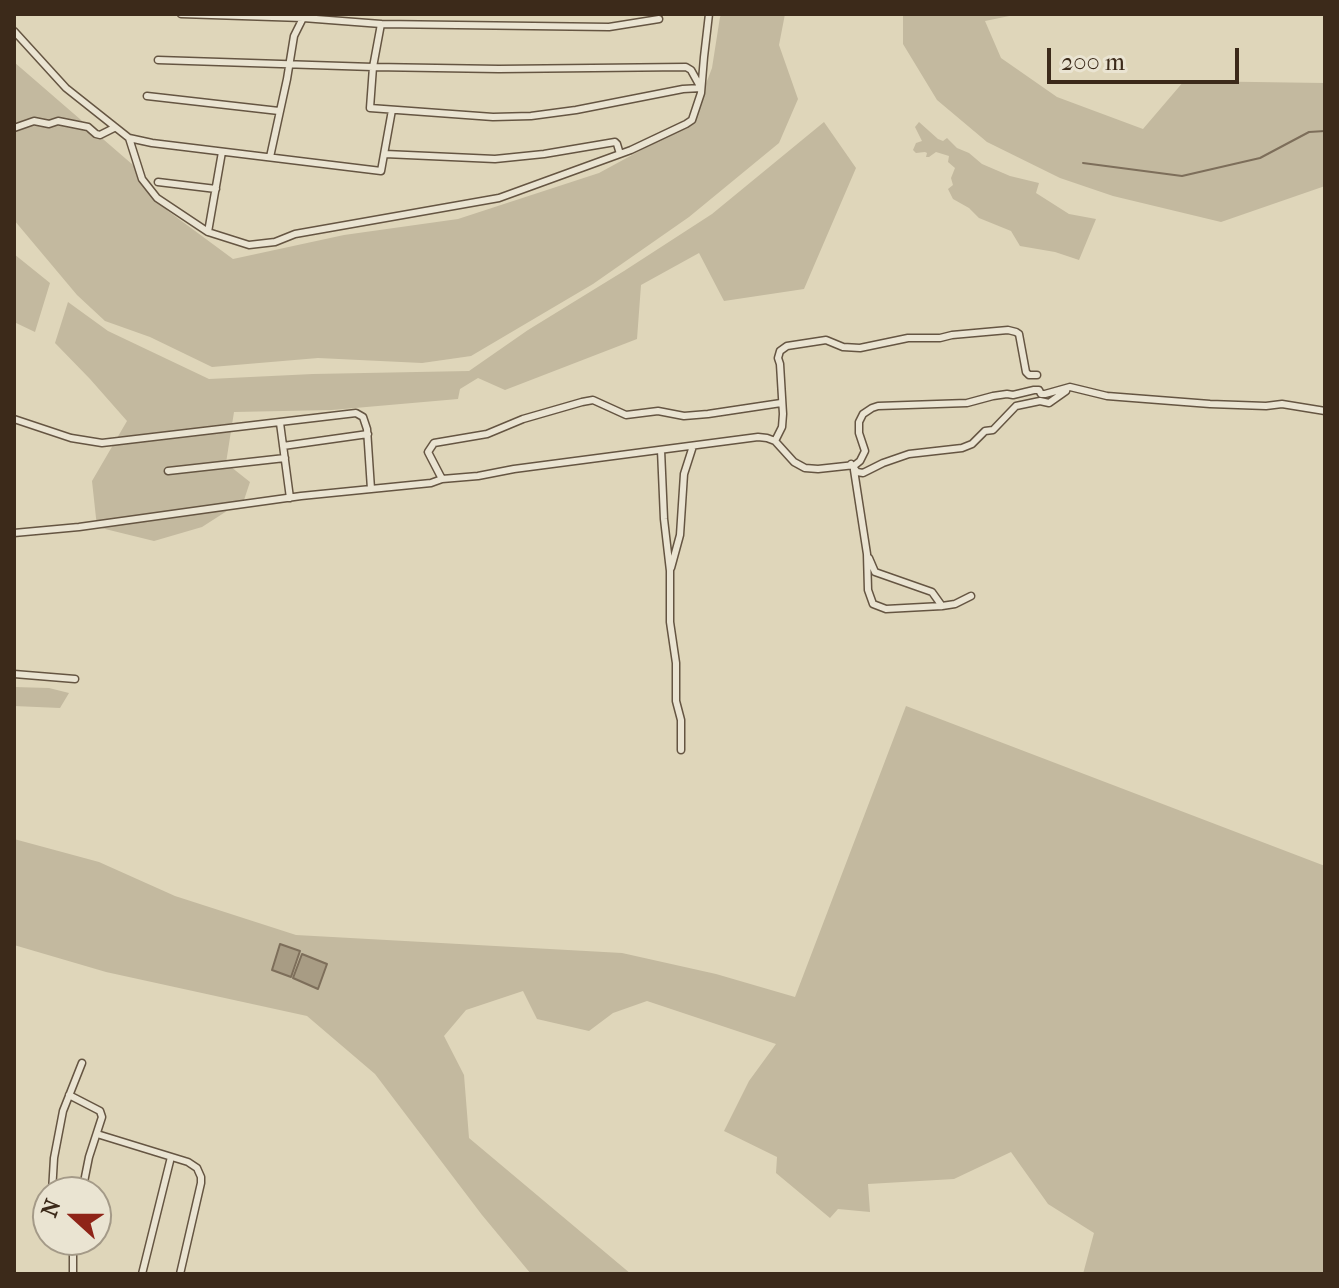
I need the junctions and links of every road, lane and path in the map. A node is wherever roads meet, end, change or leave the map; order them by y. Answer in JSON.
{"nodes":[{"id":1,"x":181,"y":14,"type":"edge"},
{"id":2,"x":709,"y":14,"type":"edge"},
{"id":3,"x":303,"y":16,"type":"edge"},
{"id":4,"x":659,"y":19,"type":"dead end"},
{"id":5,"x":381,"y":24,"type":"junction"},
{"id":6,"x":14,"y":31,"type":"edge"},
{"id":7,"x":158,"y":60,"type":"dead end"},
{"id":8,"x":288,"y":64,"type":"junction"},
{"id":9,"x":373,"y":67,"type":"junction"},
{"id":10,"x":701,"y":88,"type":"junction"},
{"id":11,"x":147,"y":96,"type":"dead end"},
{"id":12,"x":392,"y":110,"type":"junction"},
{"id":13,"x":279,"y":111,"type":"junction"},
{"id":14,"x":14,"y":128,"type":"edge"},
{"id":15,"x":114,"y":128,"type":"junction"},
{"id":16,"x":129,"y":138,"type":"junction"},
{"id":17,"x":222,"y":152,"type":"junction"},
{"id":18,"x":385,"y":154,"type":"junction"},
{"id":19,"x":620,"y":154,"type":"junction"},
{"id":20,"x":270,"y":157,"type":"junction"},
{"id":21,"x":158,"y":182,"type":"dead end"},
{"id":22,"x":216,"y":189,"type":"junction"},
{"id":23,"x":208,"y":232,"type":"junction"},
{"id":24,"x":1037,"y":375,"type":"dead end"},
{"id":25,"x":1070,"y":387,"type":"junction"},
{"id":26,"x":781,"y":403,"type":"junction"},
{"id":27,"x":1325,"y":411,"type":"edge"},
{"id":28,"x":14,"y":412,"type":"edge"},
{"id":29,"x":17,"y":420,"type":"edge"},
{"id":30,"x":280,"y":423,"type":"junction"},
{"id":31,"x":368,"y":434,"type":"junction"},
{"id":32,"x":775,"y":441,"type":"junction"},
{"id":33,"x":283,"y":446,"type":"junction"},
{"id":34,"x":693,"y":446,"type":"junction"},
{"id":35,"x":661,"y":450,"type":"junction"},
{"id":36,"x":285,"y":458,"type":"junction"},
{"id":37,"x":853,"y":467,"type":"junction"},
{"id":38,"x":168,"y":471,"type":"dead end"},
{"id":39,"x":442,"y":479,"type":"junction"},
{"id":40,"x":371,"y":489,"type":"junction"},
{"id":41,"x":290,"y":498,"type":"junction"},
{"id":42,"x":14,"y":533,"type":"edge"},
{"id":43,"x":867,"y":554,"type":"junction"},
{"id":44,"x":670,"y":571,"type":"junction"},
{"id":45,"x":971,"y":596,"type":"dead end"},
{"id":46,"x":942,"y":606,"type":"junction"},
{"id":47,"x":14,"y":674,"type":"edge"},
{"id":48,"x":75,"y":679,"type":"dead end"},
{"id":49,"x":681,"y":750,"type":"dead end"},
{"id":50,"x":82,"y":1063,"type":"dead end"},
{"id":51,"x":69,"y":1095,"type":"junction"},
{"id":52,"x":97,"y":1134,"type":"junction"},
{"id":53,"x":171,"y":1157,"type":"junction"},
{"id":54,"x":53,"y":1176,"type":"edge"},
{"id":55,"x":85,"y":1176,"type":"edge"},
{"id":56,"x":142,"y":1274,"type":"edge"},
{"id":57,"x":180,"y":1274,"type":"edge"}],
"edges":[{"from":1,"to":3,"type":"street"},
{"from":2,"to":10,"type":"street"},
{"from":3,"to":5,"type":"street"},
{"from":3,"to":8,"type":"street"},
{"from":4,"to":5,"type":"street"},
{"from":5,"to":9,"type":"street"},
{"from":6,"to":15,"type":"street"},
{"from":7,"to":8,"type":"street"},
{"from":8,"to":9,"type":"street"},
{"from":8,"to":13,"type":"street"},
{"from":9,"to":10,"type":"street"},
{"from":9,"to":12,"type":"street"},
{"from":10,"to":12,"type":"street"},
{"from":10,"to":19,"type":"street"},
{"from":11,"to":13,"type":"street"},
{"from":12,"to":18,"type":"street"},
{"from":13,"to":20,"type":"street"},
{"from":14,"to":15,"type":"street"},
{"from":15,"to":16,"type":"street"},
{"from":16,"to":17,"type":"street"},
{"from":16,"to":23,"type":"street"},
{"from":17,"to":20,"type":"street"},
{"from":17,"to":22,"type":"street"},
{"from":18,"to":19,"type":"street"},
{"from":18,"to":20,"type":"street"},
{"from":19,"to":23,"type":"street"},
{"from":21,"to":22,"type":"street"},
{"from":22,"to":23,"type":"street"},
{"from":24,"to":26,"type":"street"},
{"from":25,"to":27,"type":"street"},
{"from":25,"to":37,"type":"street"},
{"from":25,"to":37,"type":"street"},
{"from":26,"to":32,"type":"street"},
{"from":26,"to":39,"type":"street"},
{"from":28,"to":29,"type":"street"},
{"from":29,"to":30,"type":"street"},
{"from":30,"to":31,"type":"street"},
{"from":30,"to":33,"type":"street"},
{"from":31,"to":33,"type":"street"},
{"from":31,"to":40,"type":"street"},
{"from":32,"to":34,"type":"street"},
{"from":32,"to":37,"type":"street"},
{"from":33,"to":36,"type":"street"},
{"from":34,"to":35,"type":"street"},
{"from":34,"to":44,"type":"street"},
{"from":35,"to":39,"type":"street"},
{"from":35,"to":44,"type":"street"},
{"from":36,"to":38,"type":"street"},
{"from":36,"to":41,"type":"street"},
{"from":37,"to":43,"type":"street"},
{"from":39,"to":40,"type":"street"},
{"from":40,"to":41,"type":"street"},
{"from":41,"to":42,"type":"street"},
{"from":43,"to":46,"type":"street"},
{"from":43,"to":46,"type":"street"},
{"from":44,"to":49,"type":"street"},
{"from":45,"to":46,"type":"street"},
{"from":47,"to":48,"type":"street"},
{"from":50,"to":51,"type":"street"},
{"from":51,"to":52,"type":"street"},
{"from":51,"to":54,"type":"street"},
{"from":52,"to":53,"type":"street"},
{"from":52,"to":55,"type":"street"},
{"from":53,"to":56,"type":"street"},
{"from":53,"to":57,"type":"street"}]}
